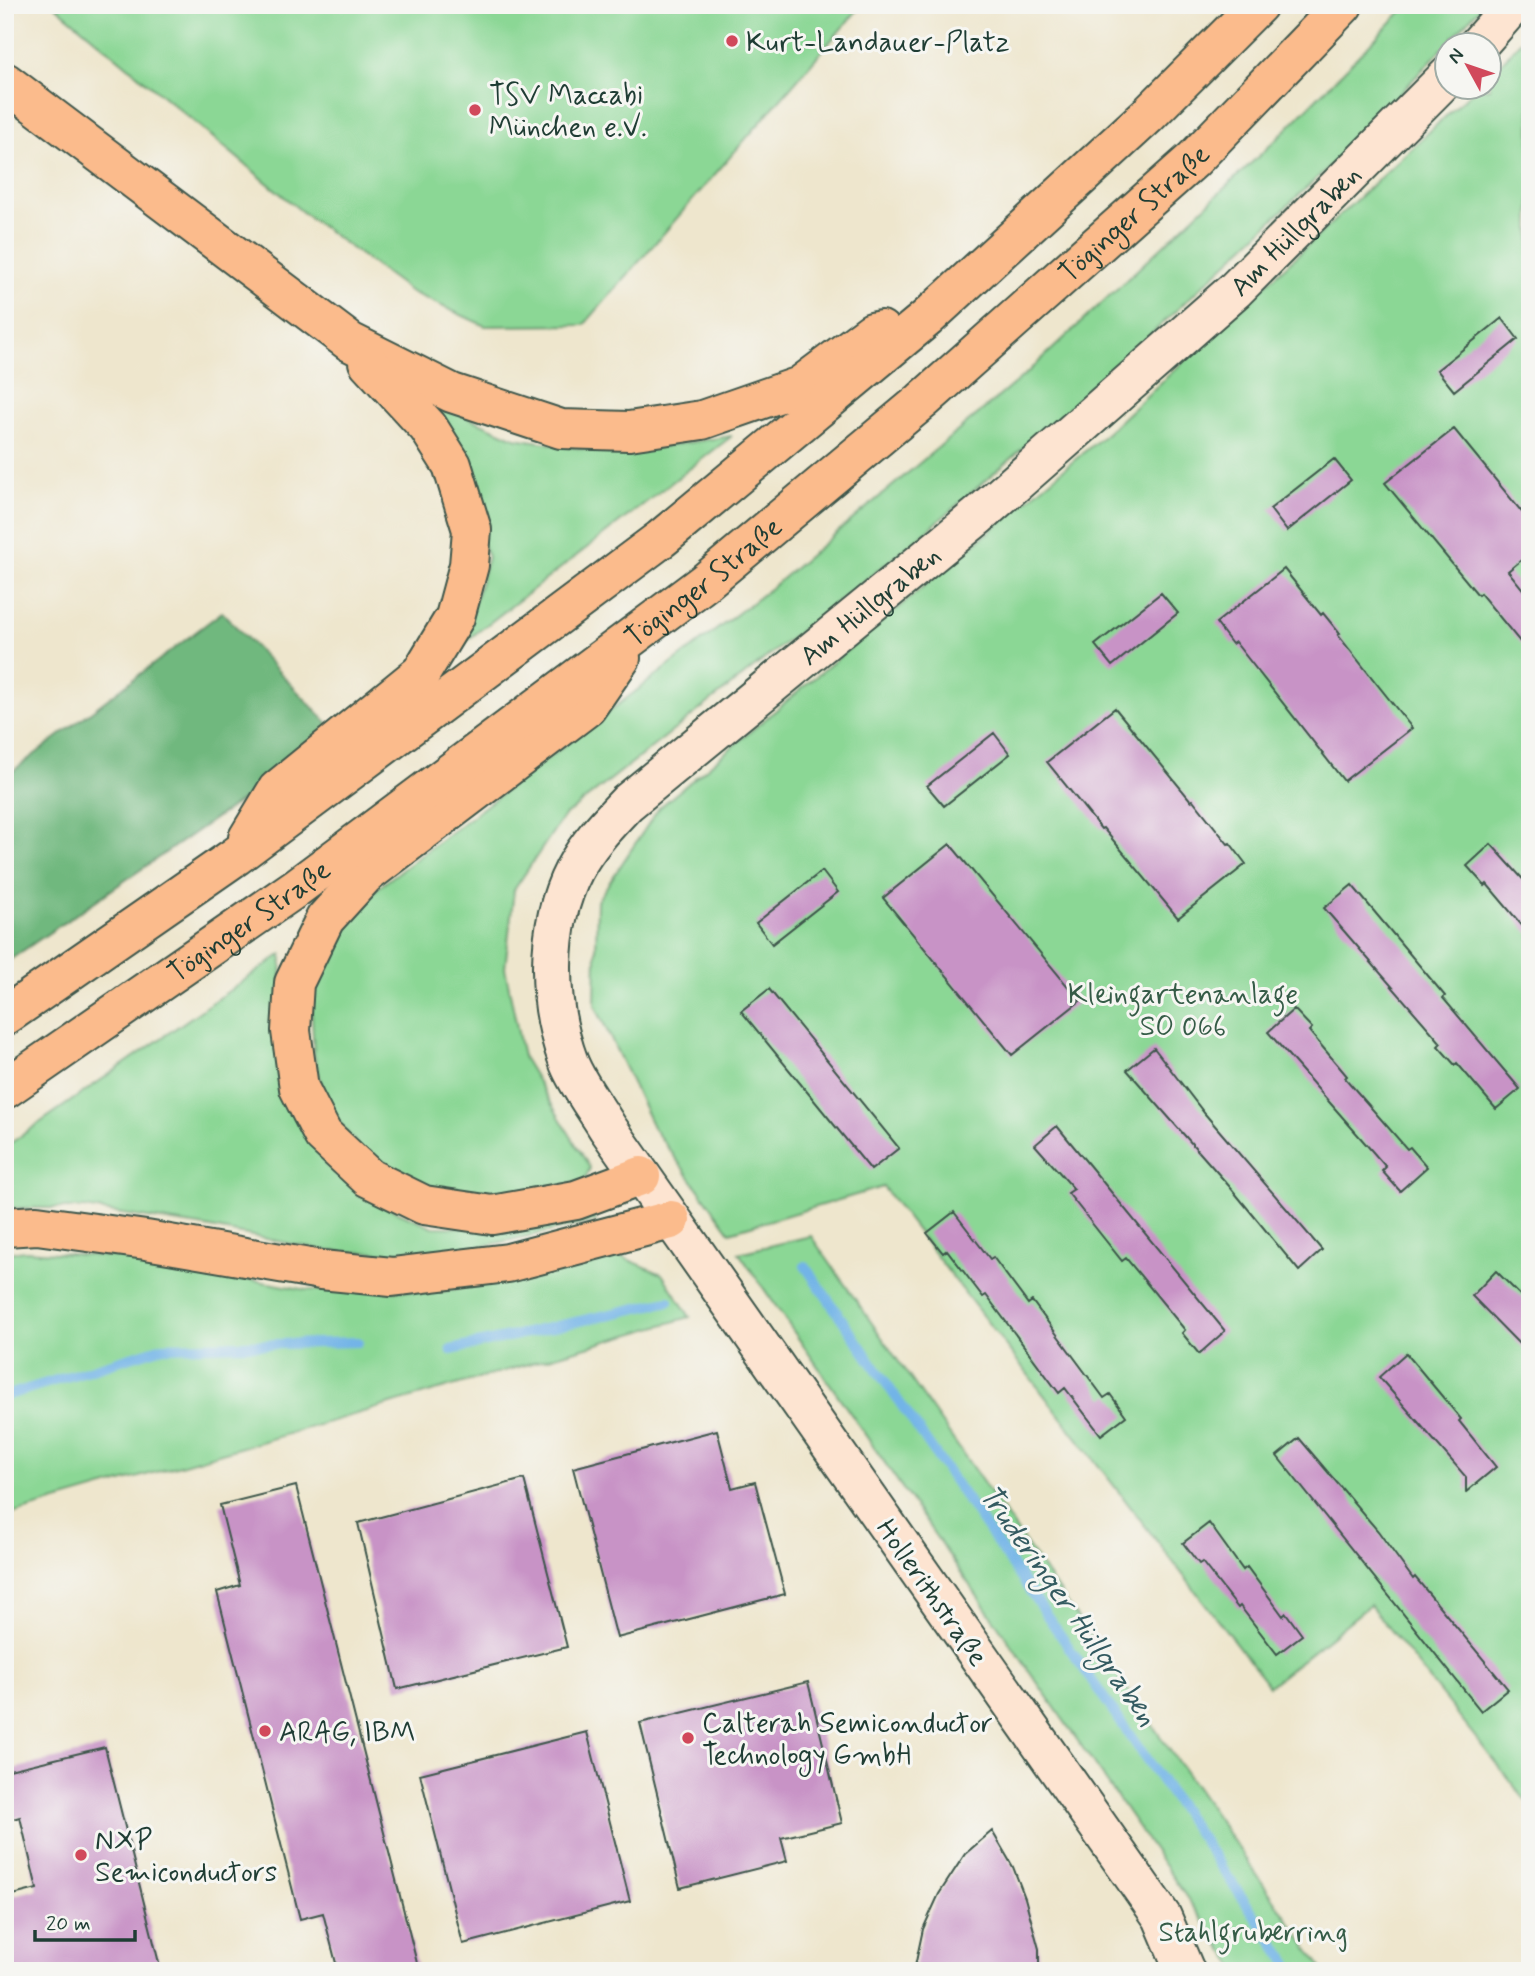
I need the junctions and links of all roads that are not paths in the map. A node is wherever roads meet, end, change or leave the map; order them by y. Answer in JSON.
{"nodes":[{"id":1,"x":1258,"y":5,"type":"edge"},
{"id":2,"x":1343,"y":5,"type":"edge"},
{"id":3,"x":1513,"y":5,"type":"edge"},
{"id":4,"x":1489,"y":32,"type":"edge"},
{"id":5,"x":5,"y":82,"type":"edge"},
{"id":6,"x":1434,"y":89,"type":"edge"},
{"id":7,"x":927,"y":318,"type":"junction"},
{"id":8,"x":350,"y":342,"type":"junction"},
{"id":9,"x":642,"y":629,"type":"junction"},
{"id":10,"x":236,"y":856,"type":"junction"},
{"id":11,"x":5,"y":1016,"type":"edge"},
{"id":12,"x":5,"y":1089,"type":"edge"},
{"id":13,"x":641,"y":1177,"type":"junction"},
{"id":14,"x":671,"y":1220,"type":"junction"},
{"id":15,"x":5,"y":1227,"type":"edge"},
{"id":16,"x":1185,"y":1971,"type":"edge"}],
"edges":[{"from":1,"to":7,"type":"highway","name":"Töginger Straße"},
{"from":2,"to":9,"type":"highway","name":"Töginger Straße"},
{"from":3,"to":4,"type":"main road"},
{"from":5,"to":8,"type":"highway"},
{"from":6,"to":13,"type":"main road","name":"Am Hüllgraben"},
{"from":7,"to":8,"type":"highway"},
{"from":7,"to":10,"type":"highway","name":"Töginger Straße"},
{"from":8,"to":10,"type":"highway"},
{"from":9,"to":12,"type":"highway","name":"Töginger Straße"},
{"from":9,"to":13,"type":"highway"},
{"from":10,"to":11,"type":"highway","name":"Töginger Straße"},
{"from":13,"to":14,"type":"main road","name":"Am Hüllgraben"},
{"from":14,"to":15,"type":"highway"},
{"from":14,"to":16,"type":"main road","name":"Hollerithstraße"}]}
